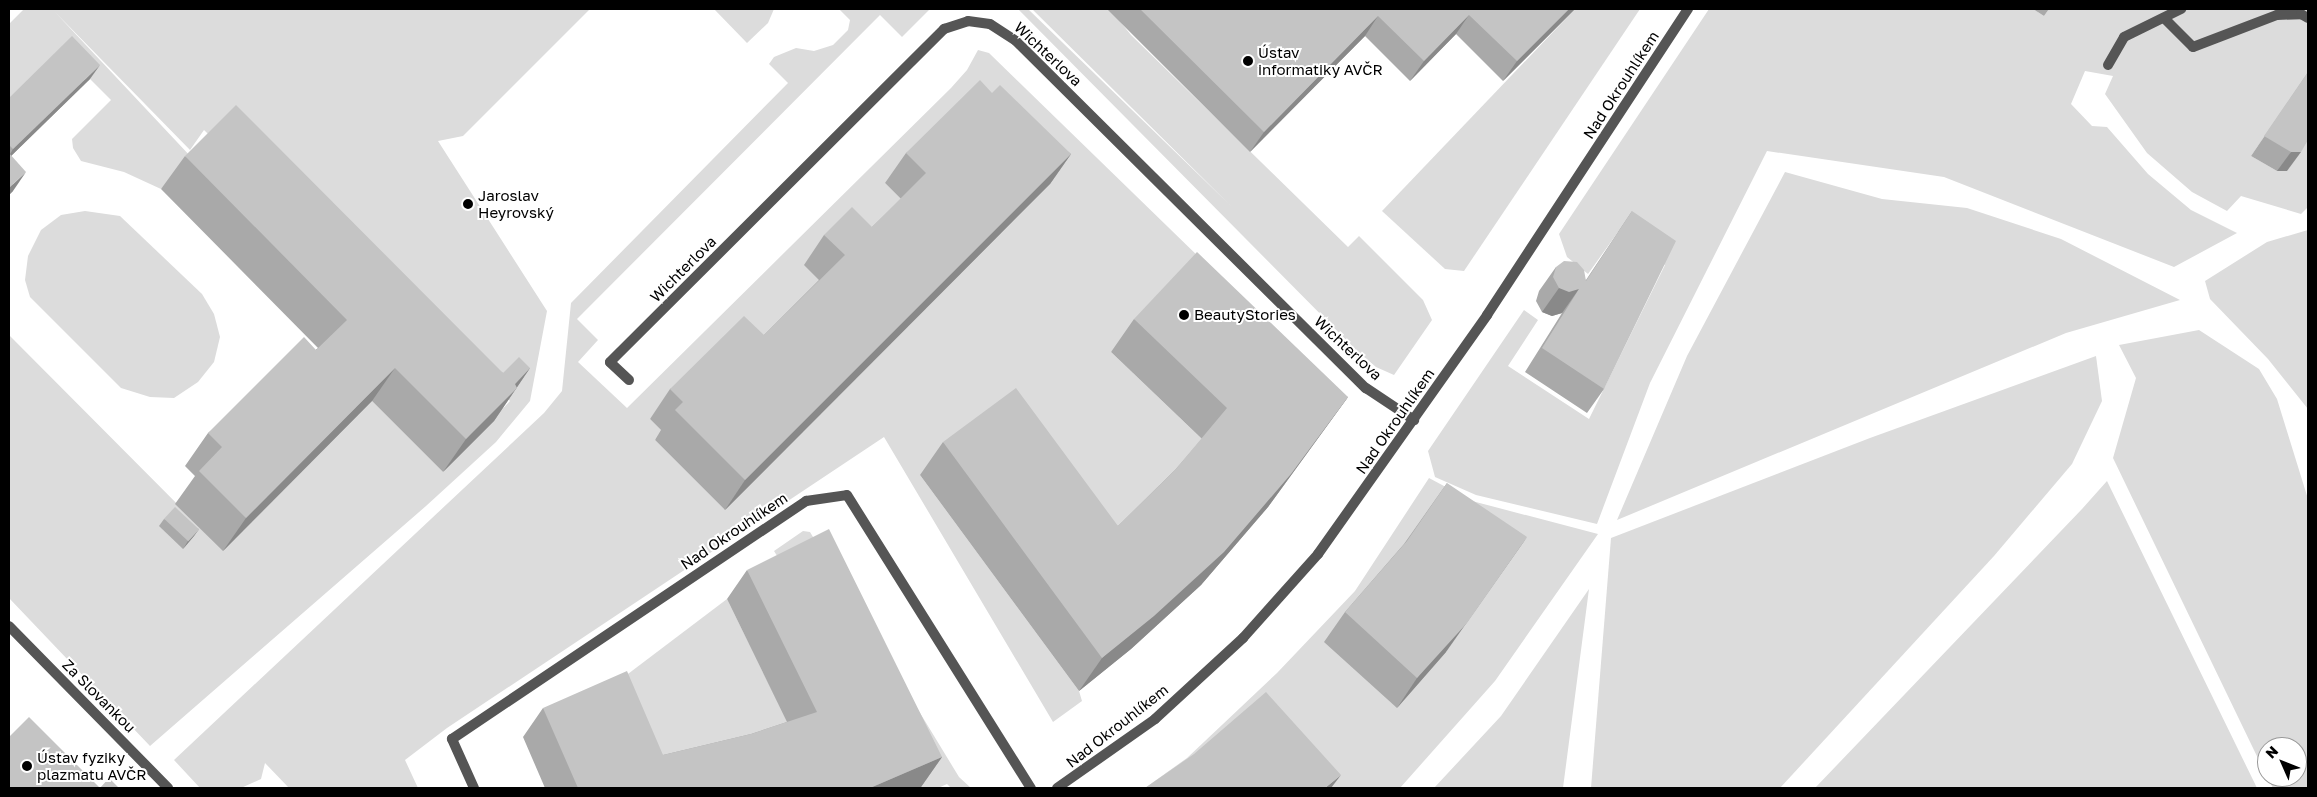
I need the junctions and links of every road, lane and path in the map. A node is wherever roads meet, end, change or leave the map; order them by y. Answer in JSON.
{"nodes":[{"id":1,"x":1688,"y":9,"type":"edge"},
{"id":2,"x":2181,"y":9,"type":"edge"},
{"id":3,"x":2164,"y":18,"type":"junction"},
{"id":4,"x":2308,"y":18,"type":"edge"},
{"id":5,"x":2108,"y":65,"type":"dead end"},
{"id":6,"x":628,"y":380,"type":"dead end"},
{"id":7,"x":1414,"y":420,"type":"junction"},
{"id":8,"x":9,"y":626,"type":"edge"},
{"id":9,"x":168,"y":788,"type":"edge"},
{"id":10,"x":474,"y":788,"type":"edge"},
{"id":11,"x":1031,"y":788,"type":"edge"},
{"id":12,"x":1057,"y":788,"type":"edge"}],
"edges":[{"from":1,"to":7,"type":"street","name":"Nad Okrouhlíkem"},
{"from":2,"to":3,"type":"street"},
{"from":3,"to":4,"type":"street"},
{"from":3,"to":5,"type":"street"},
{"from":6,"to":7,"type":"street","name":"Wichterlova"},
{"from":7,"to":12,"type":"street","name":"Nad Okrouhlíkem"},
{"from":8,"to":9,"type":"street","name":"Za Slovankou"},
{"from":10,"to":11,"type":"street","name":"Nad Okrouhlíkem"}]}
